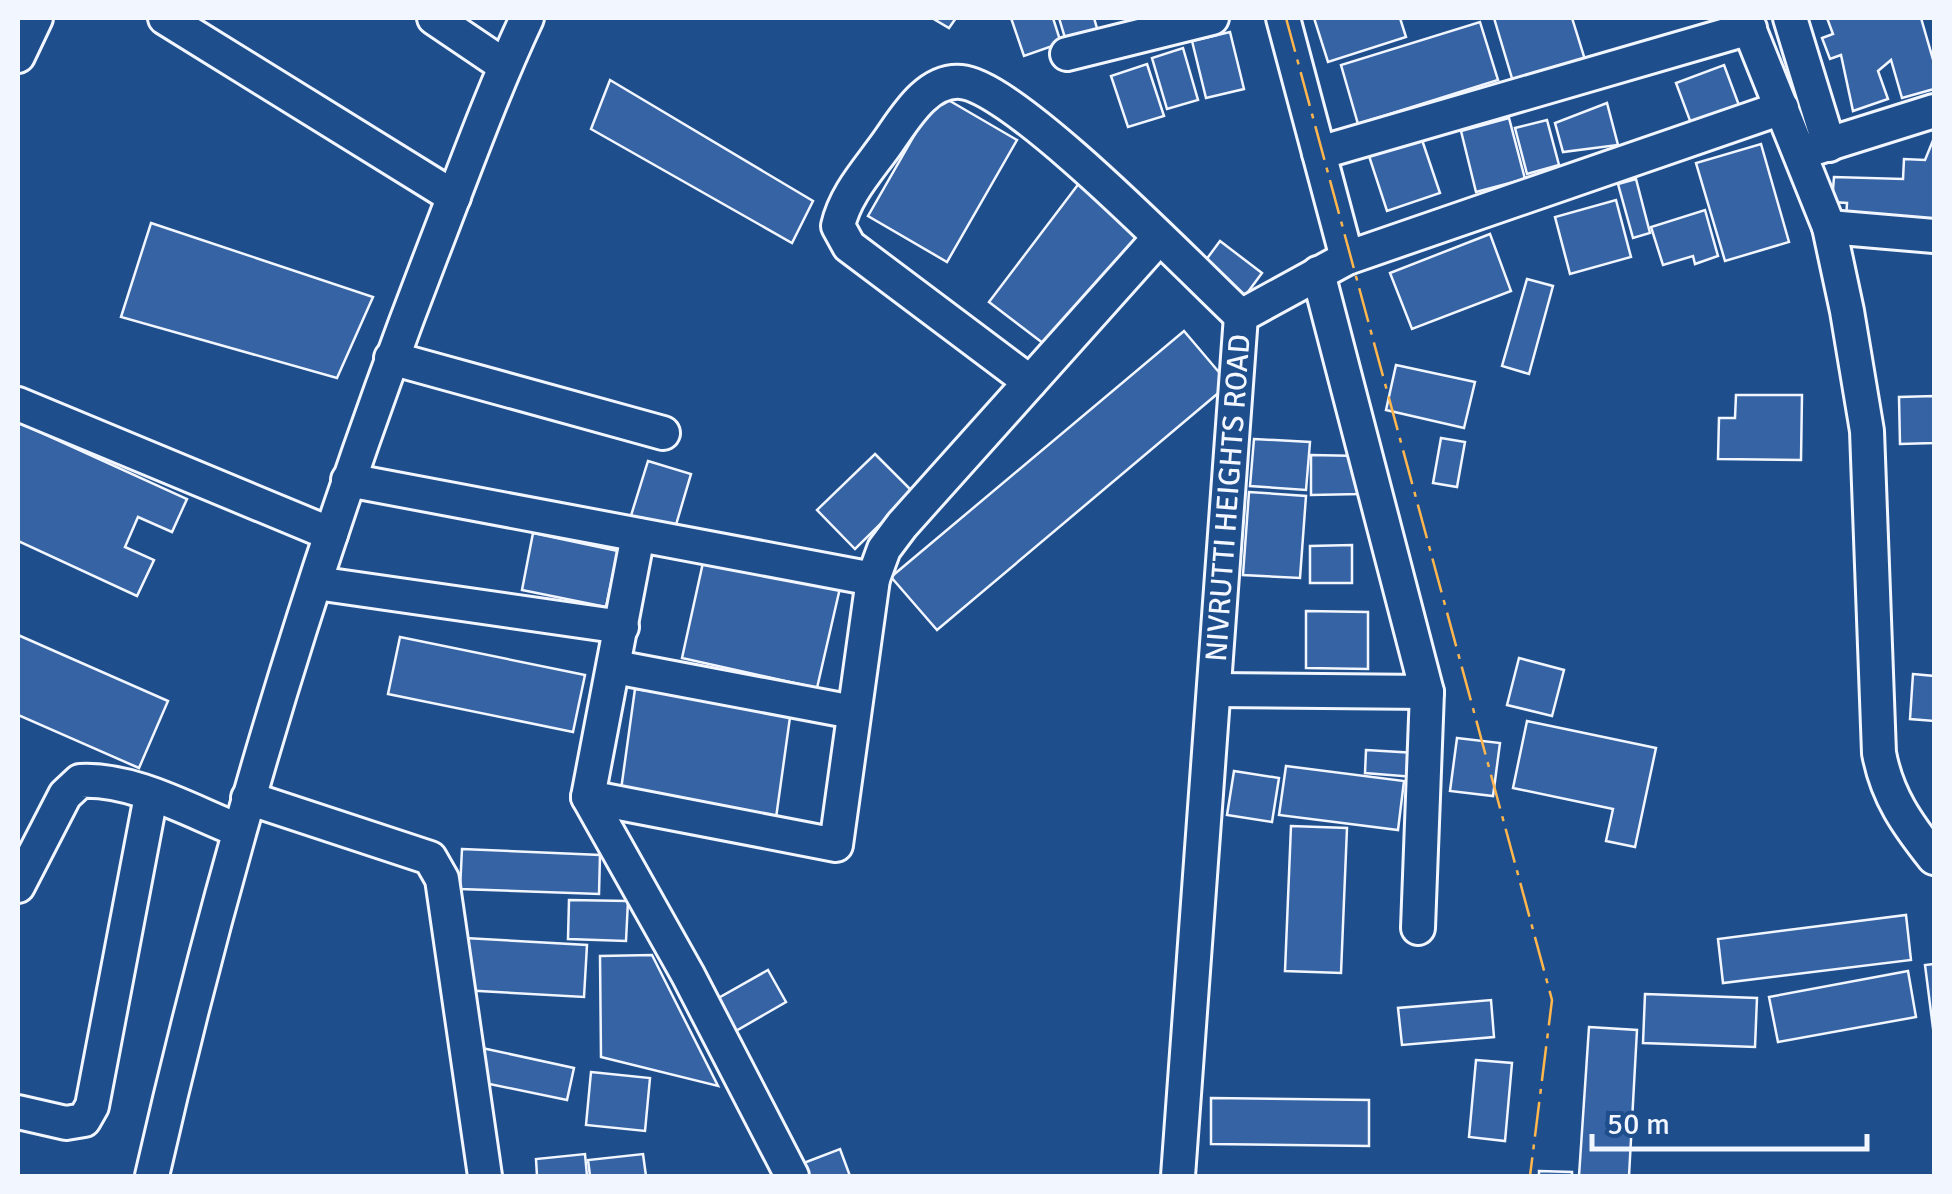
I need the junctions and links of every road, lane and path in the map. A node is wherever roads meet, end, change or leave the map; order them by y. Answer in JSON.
{"nodes":[{"id":1,"x":36,"y":18,"type":"edge"},
{"id":2,"x":165,"y":18,"type":"edge"},
{"id":3,"x":434,"y":18,"type":"edge"},
{"id":4,"x":527,"y":18,"type":"edge"},
{"id":5,"x":1212,"y":18,"type":"edge"},
{"id":6,"x":1283,"y":18,"type":"edge"},
{"id":7,"x":1790,"y":18,"type":"edge"},
{"id":8,"x":1748,"y":23,"type":"edge"},
{"id":9,"x":1067,"y":54,"type":"dead end"},
{"id":10,"x":18,"y":56,"type":"edge"},
{"id":11,"x":505,"y":66,"type":"junction"},
{"id":12,"x":1782,"y":108,"type":"junction"},
{"id":13,"x":1934,"y":111,"type":"edge"},
{"id":14,"x":1815,"y":149,"type":"junction"},
{"id":15,"x":1319,"y":153,"type":"junction"},
{"id":16,"x":454,"y":198,"type":"junction"},
{"id":17,"x":1828,"y":227,"type":"junction"},
{"id":18,"x":1934,"y":236,"type":"edge"},
{"id":19,"x":1158,"y":240,"type":"junction"},
{"id":20,"x":1332,"y":266,"type":"junction"},
{"id":21,"x":1241,"y":316,"type":"junction"},
{"id":22,"x":392,"y":358,"type":"junction"},
{"id":23,"x":1030,"y":382,"type":"junction"},
{"id":24,"x":18,"y":404,"type":"edge"},
{"id":25,"x":663,"y":433,"type":"dead end"},
{"id":26,"x":348,"y":480,"type":"junction"},
{"id":27,"x":331,"y":534,"type":"junction"},
{"id":28,"x":638,"y":535,"type":"junction"},
{"id":29,"x":873,"y":579,"type":"junction"},
{"id":30,"x":316,"y":582,"type":"junction"},
{"id":31,"x":622,"y":626,"type":"junction"},
{"id":32,"x":614,"y":667,"type":"junction"},
{"id":33,"x":1214,"y":690,"type":"junction"},
{"id":34,"x":1427,"y":692,"type":"junction"},
{"id":35,"x":853,"y":712,"type":"junction"},
{"id":36,"x":151,"y":796,"type":"junction"},
{"id":37,"x":248,"y":798,"type":"junction"},
{"id":38,"x":588,"y":798,"type":"junction"},
{"id":39,"x":238,"y":830,"type":"junction"},
{"id":40,"x":1934,"y":858,"type":"edge"},
{"id":41,"x":18,"y":886,"type":"edge"},
{"id":42,"x":1418,"y":928,"type":"dead end"},
{"id":43,"x":18,"y":1112,"type":"edge"},
{"id":44,"x":152,"y":1176,"type":"edge"},
{"id":45,"x":485,"y":1176,"type":"edge"},
{"id":46,"x":792,"y":1176,"type":"edge"},
{"id":47,"x":1178,"y":1176,"type":"edge"}],
"edges":[{"from":1,"to":10,"type":"street"},
{"from":2,"to":16,"type":"street"},
{"from":3,"to":11,"type":"street"},
{"from":4,"to":11,"type":"street"},
{"from":5,"to":9,"type":"street"},
{"from":6,"to":15,"type":"street"},
{"from":7,"to":14,"type":"street"},
{"from":8,"to":12,"type":"street"},
{"from":8,"to":15,"type":"street"},
{"from":11,"to":16,"type":"street"},
{"from":12,"to":14,"type":"street"},
{"from":12,"to":20,"type":"street","name":"NIVRUTTI HEIGHTS ROAD"},
{"from":13,"to":14,"type":"street"},
{"from":14,"to":17,"type":"street"},
{"from":15,"to":20,"type":"street"},
{"from":16,"to":22,"type":"street"},
{"from":17,"to":18,"type":"street"},
{"from":17,"to":40,"type":"street"},
{"from":19,"to":21,"type":"street"},
{"from":19,"to":23,"type":"street"},
{"from":19,"to":23,"type":"street"},
{"from":20,"to":21,"type":"street","name":"NIVRUTTI HEIGHTS ROAD"},
{"from":20,"to":34,"type":"street"},
{"from":21,"to":33,"type":"street","name":"NIVRUTTI HEIGHTS ROAD"},
{"from":22,"to":25,"type":"street"},
{"from":22,"to":26,"type":"street"},
{"from":23,"to":29,"type":"street"},
{"from":24,"to":27,"type":"street"},
{"from":26,"to":27,"type":"street"},
{"from":26,"to":28,"type":"street"},
{"from":27,"to":30,"type":"street"},
{"from":28,"to":29,"type":"street"},
{"from":28,"to":31,"type":"street"},
{"from":29,"to":35,"type":"street"},
{"from":30,"to":31,"type":"street"},
{"from":30,"to":37,"type":"street"},
{"from":31,"to":32,"type":"street"},
{"from":32,"to":35,"type":"street"},
{"from":32,"to":38,"type":"street"},
{"from":33,"to":34,"type":"street"},
{"from":33,"to":47,"type":"street","name":"NIVRUTTI HEIGHTS ROAD"},
{"from":34,"to":42,"type":"street"},
{"from":35,"to":38,"type":"street"},
{"from":36,"to":39,"type":"street"},
{"from":36,"to":41,"type":"street"},
{"from":36,"to":43,"type":"street"},
{"from":37,"to":39,"type":"street"},
{"from":37,"to":45,"type":"street"},
{"from":38,"to":46,"type":"street"},
{"from":39,"to":44,"type":"street"}]}
